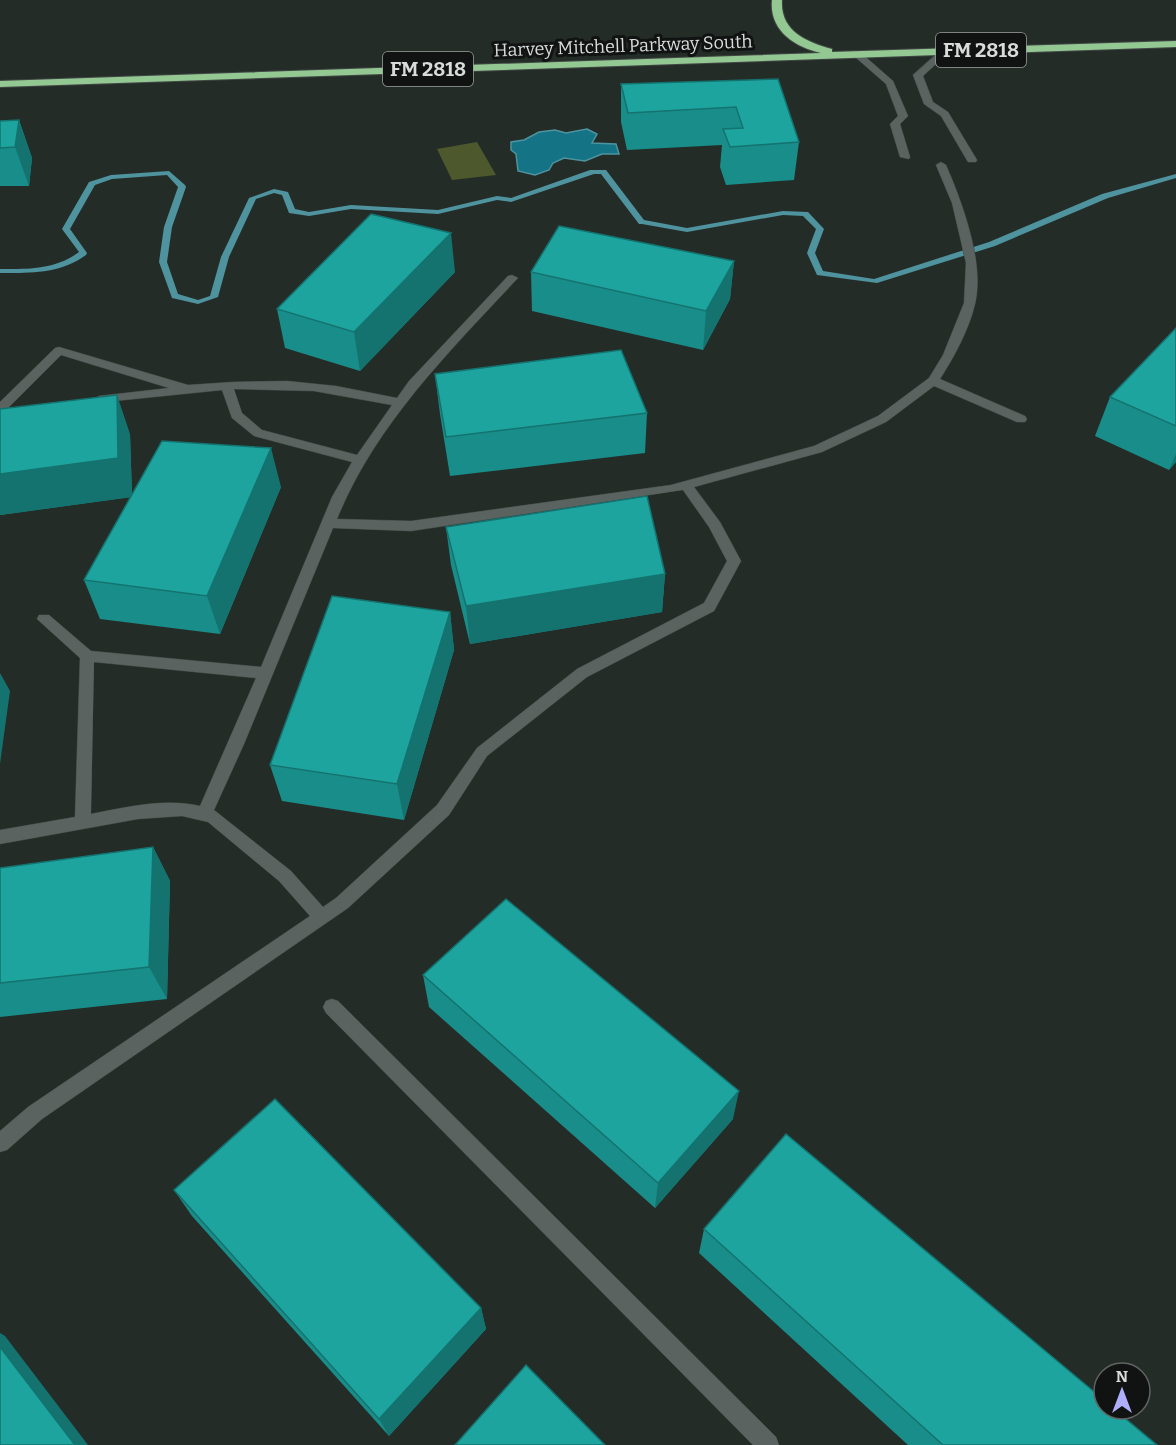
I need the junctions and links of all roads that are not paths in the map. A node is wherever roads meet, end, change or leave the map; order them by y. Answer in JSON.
{"nodes":[{"id":1,"x":777,"y":0,"type":"edge"},
{"id":2,"x":1176,"y":44,"type":"edge"},
{"id":3,"x":944,"y":52,"type":"junction"},
{"id":4,"x":857,"y":54,"type":"junction"},
{"id":5,"x":0,"y":84,"type":"edge"},
{"id":6,"x":905,"y":157,"type":"dead end"},
{"id":7,"x":972,"y":160,"type":"dead end"},
{"id":8,"x":941,"y":165,"type":"dead end"},
{"id":9,"x":512,"y":278,"type":"dead end"},
{"id":10,"x":933,"y":381,"type":"junction"},
{"id":11,"x":226,"y":387,"type":"junction"},
{"id":12,"x":191,"y":390,"type":"junction"},
{"id":13,"x":87,"y":401,"type":"edge"},
{"id":14,"x":400,"y":403,"type":"junction"},
{"id":15,"x":22,"y":409,"type":"edge"},
{"id":16,"x":0,"y":410,"type":"edge"},
{"id":17,"x":1022,"y":419,"type":"dead end"},
{"id":18,"x":360,"y":459,"type":"junction"},
{"id":19,"x":686,"y":484,"type":"junction"},
{"id":20,"x":329,"y":523,"type":"junction"},
{"id":21,"x":44,"y":620,"type":"dead end"},
{"id":22,"x":87,"y":656,"type":"junction"},
{"id":23,"x":266,"y":673,"type":"junction"},
{"id":24,"x":204,"y":814,"type":"junction"},
{"id":25,"x":83,"y":822,"type":"junction"},
{"id":26,"x":0,"y":837,"type":"edge"},
{"id":27,"x":322,"y":917,"type":"junction"},
{"id":28,"x":332,"y":1007,"type":"dead end"},
{"id":29,"x":0,"y":1143,"type":"edge"},
{"id":30,"x":768,"y":1445,"type":"edge"}],
"edges":[{"from":1,"to":4,"type":"highway"},
{"from":2,"to":3,"type":"highway","name":"Harvey Mitchell Parkway South","number":"FM 2818"},
{"from":3,"to":4,"type":"highway","name":"Harvey Mitchell Parkway South","number":"FM 2818"},
{"from":3,"to":7,"type":"street"},
{"from":4,"to":5,"type":"highway","name":"Harvey Mitchell Parkway South","number":"FM 2818"},
{"from":4,"to":6,"type":"street"},
{"from":8,"to":10,"type":"street"},
{"from":9,"to":14,"type":"street"},
{"from":10,"to":17,"type":"street"},
{"from":10,"to":19,"type":"street"},
{"from":11,"to":12,"type":"street"},
{"from":11,"to":14,"type":"street"},
{"from":11,"to":18,"type":"street"},
{"from":12,"to":13,"type":"street"},
{"from":12,"to":16,"type":"street"},
{"from":14,"to":18,"type":"street"},
{"from":15,"to":16,"type":"street"},
{"from":18,"to":20,"type":"street"},
{"from":19,"to":20,"type":"street"},
{"from":19,"to":27,"type":"street"},
{"from":20,"to":23,"type":"street"},
{"from":21,"to":22,"type":"street"},
{"from":22,"to":23,"type":"street"},
{"from":22,"to":25,"type":"street"},
{"from":23,"to":24,"type":"street"},
{"from":24,"to":25,"type":"street"},
{"from":24,"to":27,"type":"street"},
{"from":25,"to":26,"type":"street"},
{"from":27,"to":29,"type":"street"},
{"from":28,"to":30,"type":"street"}]}
